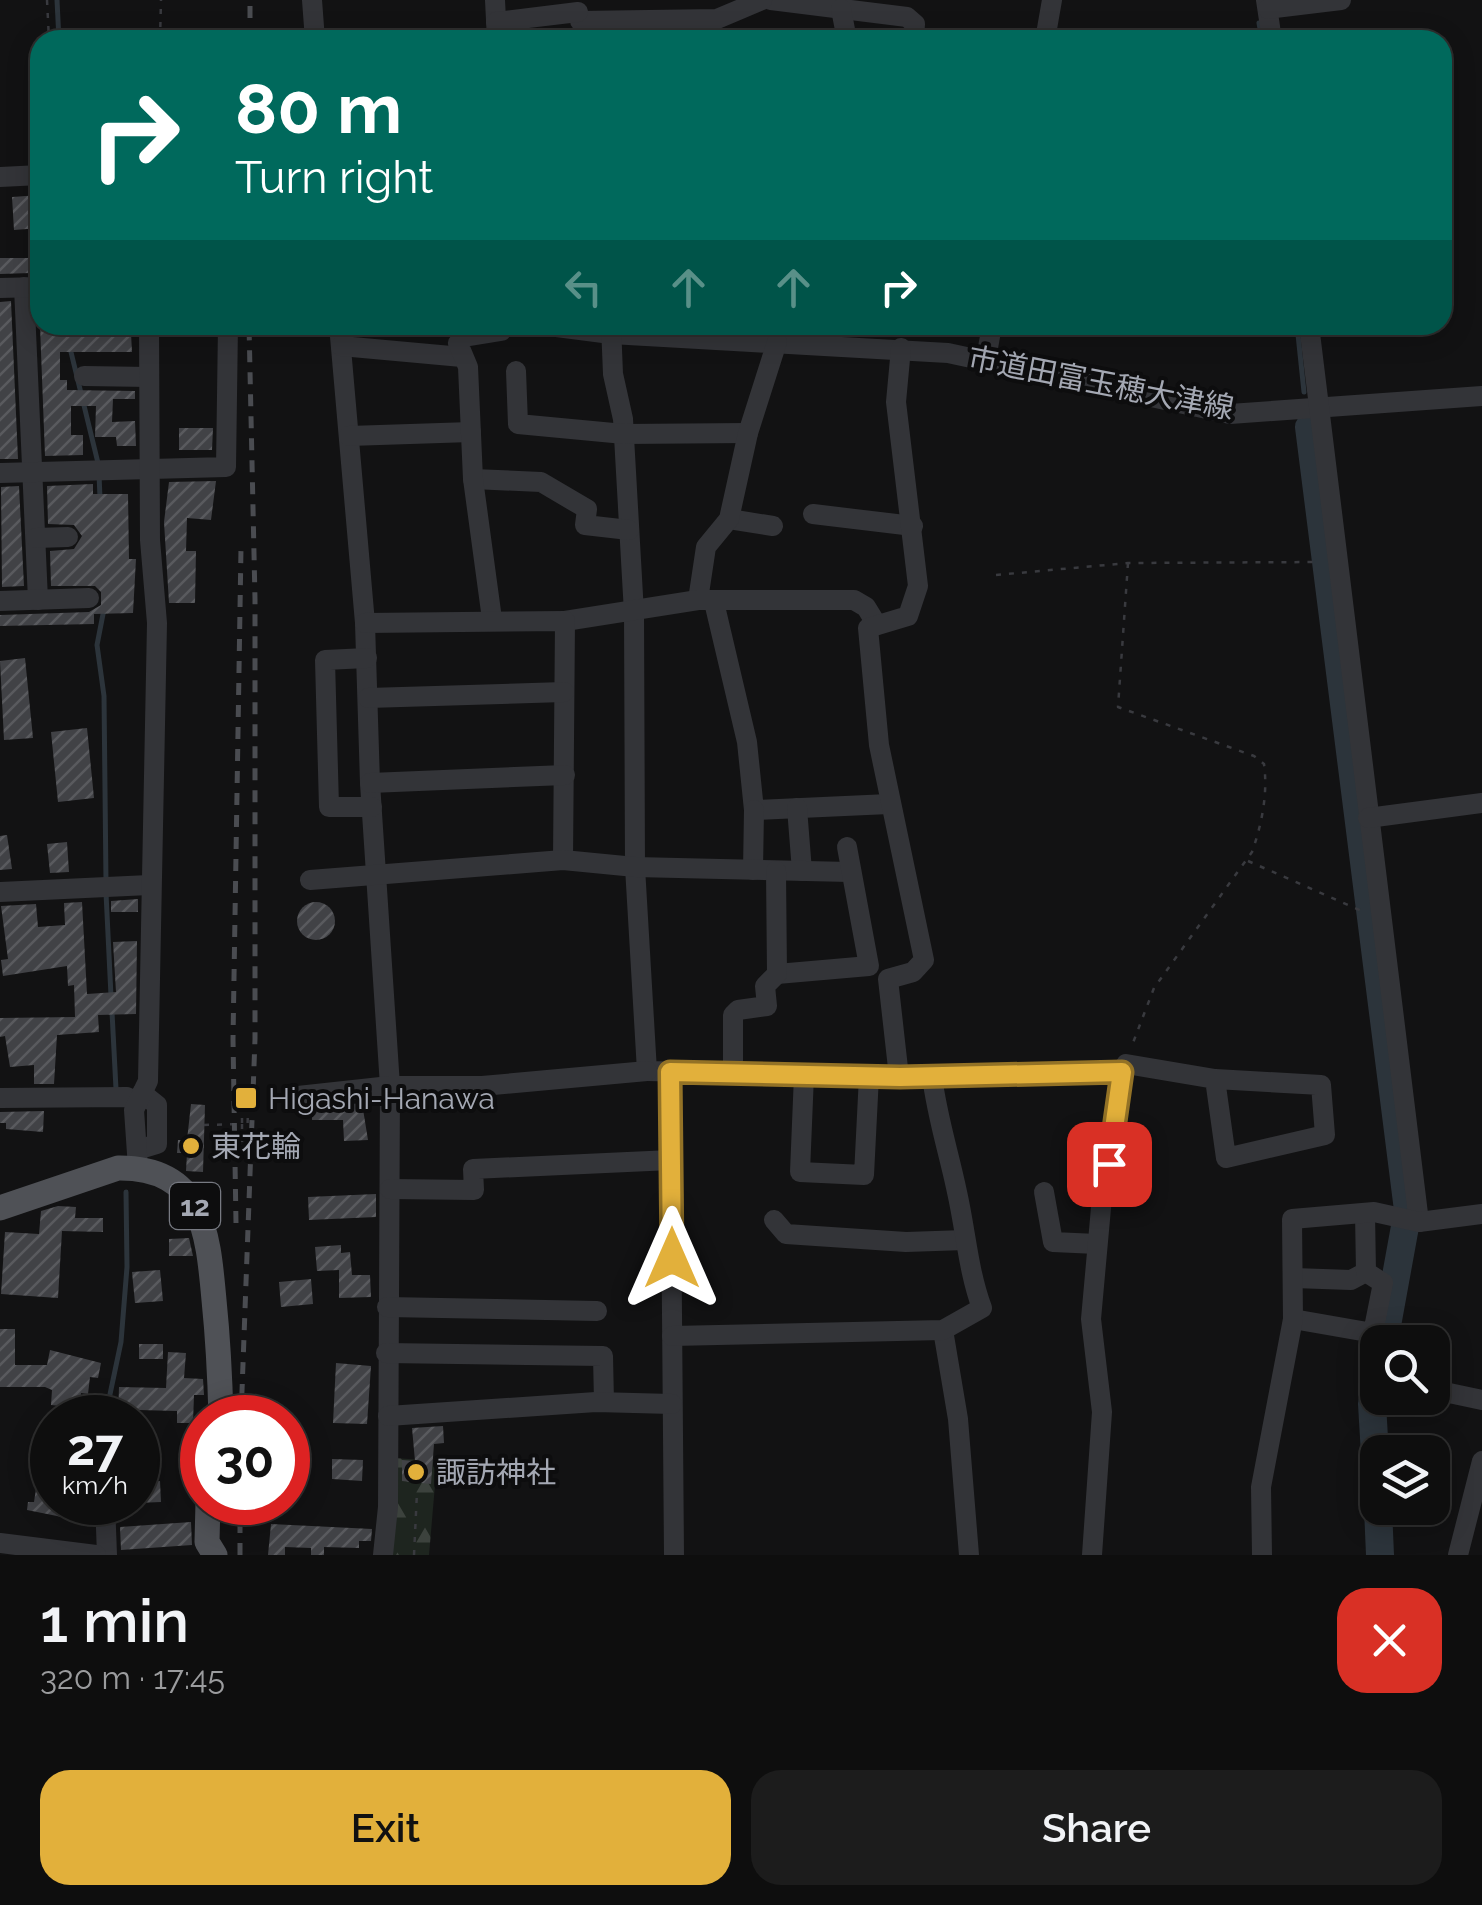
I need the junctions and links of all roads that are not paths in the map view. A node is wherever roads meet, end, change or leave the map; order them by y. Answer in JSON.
{"nodes":[{"id":1,"x":312,"y":0,"type":"edge"},
{"id":2,"x":495,"y":0,"type":"edge"},
{"id":3,"x":762,"y":0,"type":"edge"},
{"id":4,"x":917,"y":0,"type":"edge"},
{"id":5,"x":1052,"y":0,"type":"edge"},
{"id":6,"x":1340,"y":0,"type":"edge"},
{"id":7,"x":783,"y":1,"type":"edge"},
{"id":8,"x":1267,"y":4,"type":"edge"},
{"id":9,"x":841,"y":9,"type":"junction"},
{"id":10,"x":726,"y":15,"type":"junction"},
{"id":11,"x":580,"y":18,"type":"edge"},
{"id":12,"x":314,"y":30,"type":"edge"},
{"id":13,"x":497,"y":30,"type":"edge"},
{"id":14,"x":503,"y":30,"type":"edge"},
{"id":15,"x":724,"y":30,"type":"edge"},
{"id":16,"x":844,"y":30,"type":"edge"},
{"id":17,"x":913,"y":30,"type":"edge"},
{"id":18,"x":914,"y":30,"type":"edge"},
{"id":19,"x":1047,"y":30,"type":"edge"},
{"id":20,"x":1271,"y":30,"type":"edge"},
{"id":21,"x":30,"y":287,"type":"edge"},
{"id":22,"x":0,"y":288,"type":"edge"},
{"id":23,"x":33,"y":335,"type":"edge"},
{"id":24,"x":149,"y":335,"type":"edge"},
{"id":25,"x":228,"y":335,"type":"edge"},
{"id":26,"x":471,"y":335,"type":"edge"},
{"id":27,"x":612,"y":335,"type":"edge"},
{"id":28,"x":740,"y":335,"type":"edge"},
{"id":29,"x":880,"y":335,"type":"edge"},
{"id":30,"x":990,"y":335,"type":"edge"},
{"id":31,"x":1310,"y":335,"type":"edge"},
{"id":32,"x":340,"y":336,"type":"edge"},
{"id":33,"x":791,"y":337,"type":"edge"},
{"id":34,"x":878,"y":347,"type":"junction"},
{"id":35,"x":901,"y":348,"type":"junction"},
{"id":36,"x":462,"y":357,"type":"junction"},
{"id":37,"x":986,"y":359,"type":"junction"},
{"id":38,"x":516,"y":371,"type":"dead end"},
{"id":39,"x":84,"y":376,"type":"dead end"},
{"id":40,"x":149,"y":377,"type":"junction"},
{"id":41,"x":1482,"y":396,"type":"edge"},
{"id":42,"x":1319,"y":410,"type":"junction"},
{"id":43,"x":471,"y":432,"type":"junction"},
{"id":44,"x":748,"y":433,"type":"junction"},
{"id":45,"x":624,"y":434,"type":"junction"},
{"id":46,"x":349,"y":436,"type":"junction"},
{"id":47,"x":150,"y":469,"type":"junction"},
{"id":48,"x":0,"y":472,"type":"edge"},
{"id":49,"x":34,"y":472,"type":"junction"},
{"id":50,"x":473,"y":479,"type":"junction"},
{"id":51,"x":813,"y":514,"type":"dead end"},
{"id":52,"x":729,"y":519,"type":"junction"},
{"id":53,"x":773,"y":526,"type":"dead end"},
{"id":54,"x":913,"y":526,"type":"junction"},
{"id":55,"x":630,"y":530,"type":"junction"},
{"id":56,"x":36,"y":538,"type":"junction"},
{"id":57,"x":68,"y":538,"type":"dead end"},
{"id":58,"x":89,"y":598,"type":"dead end"},
{"id":59,"x":38,"y":600,"type":"junction"},
{"id":60,"x":0,"y":601,"type":"edge"},
{"id":61,"x":706,"y":601,"type":"junction"},
{"id":62,"x":634,"y":614,"type":"junction"},
{"id":63,"x":492,"y":619,"type":"junction"},
{"id":64,"x":565,"y":621,"type":"junction"},
{"id":65,"x":365,"y":623,"type":"junction"},
{"id":66,"x":877,"y":625,"type":"junction"},
{"id":67,"x":366,"y":658,"type":"junction"},
{"id":68,"x":564,"y":692,"type":"junction"},
{"id":69,"x":368,"y":698,"type":"junction"},
{"id":70,"x":564,"y":775,"type":"junction"},
{"id":71,"x":370,"y":783,"type":"junction"},
{"id":72,"x":1482,"y":803,"type":"edge"},
{"id":73,"x":890,"y":804,"type":"junction"},
{"id":74,"x":372,"y":807,"type":"junction"},
{"id":75,"x":797,"y":808,"type":"junction"},
{"id":76,"x":754,"y":810,"type":"junction"},
{"id":77,"x":1368,"y":818,"type":"junction"},
{"id":78,"x":847,"y":847,"type":"dead end"},
{"id":79,"x":563,"y":860,"type":"junction"},
{"id":80,"x":635,"y":867,"type":"junction"},
{"id":81,"x":753,"y":870,"type":"junction"},
{"id":82,"x":776,"y":870,"type":"junction"},
{"id":83,"x":379,"y":871,"type":"junction"},
{"id":84,"x":802,"y":871,"type":"junction"},
{"id":85,"x":850,"y":872,"type":"junction"},
{"id":86,"x":310,"y":880,"type":"dead end"},
{"id":87,"x":150,"y":885,"type":"junction"},
{"id":88,"x":0,"y":892,"type":"edge"},
{"id":89,"x":777,"y":974,"type":"junction"},
{"id":90,"x":1124,"y":1068,"type":"junction"},
{"id":91,"x":647,"y":1071,"type":"junction"},
{"id":92,"x":670,"y":1072,"type":"junction"},
{"id":93,"x":733,"y":1073,"type":"junction"},
{"id":94,"x":804,"y":1074,"type":"junction"},
{"id":95,"x":869,"y":1076,"type":"junction"},
{"id":96,"x":932,"y":1076,"type":"junction"},
{"id":97,"x":900,"y":1077,"type":"junction"},
{"id":98,"x":1215,"y":1079,"type":"junction"},
{"id":99,"x":390,"y":1086,"type":"junction"},
{"id":100,"x":298,"y":1096,"type":"dead end"},
{"id":101,"x":0,"y":1098,"type":"edge"},
{"id":102,"x":145,"y":1100,"type":"junction"},
{"id":103,"x":144,"y":1154,"type":"junction"},
{"id":104,"x":671,"y":1160,"type":"junction"},
{"id":105,"x":390,"y":1189,"type":"junction"},
{"id":106,"x":1044,"y":1192,"type":"dead end"},
{"id":107,"x":0,"y":1208,"type":"edge"},
{"id":108,"x":1365,"y":1213,"type":"junction"},
{"id":109,"x":1482,"y":1214,"type":"edge"},
{"id":110,"x":1411,"y":1219,"type":"junction"},
{"id":111,"x":774,"y":1220,"type":"dead end"},
{"id":112,"x":965,"y":1240,"type":"junction"},
{"id":113,"x":1097,"y":1244,"type":"junction"},
{"id":114,"x":1366,"y":1272,"type":"junction"},
{"id":115,"x":1294,"y":1278,"type":"junction"},
{"id":116,"x":387,"y":1306,"type":"junction"},
{"id":117,"x":597,"y":1312,"type":"dead end"},
{"id":118,"x":1294,"y":1319,"type":"junction"},
{"id":119,"x":943,"y":1330,"type":"junction"},
{"id":120,"x":672,"y":1336,"type":"junction"},
{"id":121,"x":386,"y":1354,"type":"junction"},
{"id":122,"x":1450,"y":1393,"type":"edge"},
{"id":123,"x":220,"y":1395,"type":"edge"},
{"id":124,"x":1482,"y":1400,"type":"edge"},
{"id":125,"x":604,"y":1402,"type":"junction"},
{"id":126,"x":672,"y":1404,"type":"junction"},
{"id":127,"x":388,"y":1416,"type":"junction"},
{"id":128,"x":1482,"y":1461,"type":"edge"},
{"id":129,"x":106,"y":1525,"type":"edge"},
{"id":130,"x":207,"y":1525,"type":"edge"},
{"id":131,"x":0,"y":1543,"type":"edge"},
{"id":132,"x":96,"y":1555,"type":"edge"},
{"id":133,"x":107,"y":1555,"type":"edge"},
{"id":134,"x":215,"y":1555,"type":"edge"},
{"id":135,"x":382,"y":1555,"type":"edge"},
{"id":136,"x":674,"y":1555,"type":"edge"},
{"id":137,"x":969,"y":1555,"type":"edge"},
{"id":138,"x":1092,"y":1555,"type":"edge"},
{"id":139,"x":1262,"y":1555,"type":"edge"},
{"id":140,"x":1458,"y":1555,"type":"edge"}],
"edges":[{"from":1,"to":12,"type":"street"},
{"from":2,"to":13,"type":"street"},
{"from":3,"to":10,"type":"street"},
{"from":4,"to":18,"type":"street"},
{"from":5,"to":19,"type":"street"},
{"from":6,"to":8,"type":"street"},
{"from":7,"to":9,"type":"street"},
{"from":8,"to":20,"type":"street"},
{"from":9,"to":16,"type":"street"},
{"from":9,"to":17,"type":"street"},
{"from":10,"to":11,"type":"street"},
{"from":10,"to":15,"type":"street"},
{"from":11,"to":14,"type":"street"},
{"from":21,"to":22,"type":"street"},
{"from":23,"to":49,"type":"street"},
{"from":24,"to":40,"type":"street"},
{"from":25,"to":47,"type":"street"},
{"from":26,"to":36,"type":"street"},
{"from":27,"to":45,"type":"street"},
{"from":28,"to":33,"type":"street","name":"市道田富玉穂大津線"},
{"from":29,"to":34,"type":"street"},
{"from":30,"to":37,"type":"street"},
{"from":31,"to":42,"type":"street"},
{"from":32,"to":36,"type":"street"},
{"from":32,"to":46,"type":"street"},
{"from":33,"to":34,"type":"street","name":"市道田富玉穂大津線"},
{"from":33,"to":44,"type":"street"},
{"from":34,"to":35,"type":"street","name":"市道田富玉穂大津線"},
{"from":35,"to":37,"type":"street","name":"市道田富玉穂大津線"},
{"from":35,"to":54,"type":"street"},
{"from":36,"to":43,"type":"street"},
{"from":37,"to":42,"type":"street","name":"市道田富玉穂大津線"},
{"from":38,"to":45,"type":"street"},
{"from":39,"to":40,"type":"street"},
{"from":40,"to":47,"type":"street"},
{"from":41,"to":42,"type":"street","name":"市道田富玉穂大津線"},
{"from":42,"to":77,"type":"street"},
{"from":43,"to":46,"type":"street"},
{"from":43,"to":50,"type":"street"},
{"from":44,"to":45,"type":"street"},
{"from":44,"to":52,"type":"street"},
{"from":45,"to":55,"type":"street"},
{"from":46,"to":65,"type":"street"},
{"from":47,"to":49,"type":"street"},
{"from":47,"to":87,"type":"street"},
{"from":48,"to":49,"type":"street"},
{"from":49,"to":56,"type":"street"},
{"from":50,"to":55,"type":"street"},
{"from":50,"to":63,"type":"street"},
{"from":51,"to":54,"type":"street"},
{"from":52,"to":53,"type":"street"},
{"from":52,"to":61,"type":"street"},
{"from":54,"to":66,"type":"street"},
{"from":55,"to":62,"type":"street"},
{"from":56,"to":57,"type":"street"},
{"from":56,"to":59,"type":"street"},
{"from":58,"to":59,"type":"street"},
{"from":59,"to":60,"type":"street"},
{"from":61,"to":62,"type":"street"},
{"from":61,"to":66,"type":"street"},
{"from":61,"to":76,"type":"street"},
{"from":62,"to":64,"type":"street"},
{"from":62,"to":80,"type":"street"},
{"from":63,"to":64,"type":"street"},
{"from":63,"to":65,"type":"street"},
{"from":64,"to":68,"type":"street"},
{"from":65,"to":67,"type":"street"},
{"from":66,"to":73,"type":"street"},
{"from":67,"to":69,"type":"street"},
{"from":67,"to":74,"type":"street"},
{"from":68,"to":69,"type":"street"},
{"from":68,"to":70,"type":"street"},
{"from":69,"to":71,"type":"street"},
{"from":70,"to":71,"type":"street"},
{"from":70,"to":79,"type":"street"},
{"from":71,"to":74,"type":"street"},
{"from":72,"to":77,"type":"street"},
{"from":73,"to":75,"type":"street"},
{"from":73,"to":97,"type":"street"},
{"from":74,"to":83,"type":"street"},
{"from":75,"to":76,"type":"street"},
{"from":75,"to":84,"type":"street"},
{"from":76,"to":81,"type":"street"},
{"from":77,"to":110,"type":"street"},
{"from":78,"to":85,"type":"street"},
{"from":79,"to":80,"type":"street"},
{"from":79,"to":83,"type":"street"},
{"from":80,"to":81,"type":"street"},
{"from":80,"to":91,"type":"street"},
{"from":81,"to":82,"type":"street"},
{"from":82,"to":84,"type":"street"},
{"from":82,"to":89,"type":"street"},
{"from":83,"to":86,"type":"street"},
{"from":83,"to":99,"type":"street"},
{"from":84,"to":85,"type":"street"},
{"from":85,"to":89,"type":"street"},
{"from":87,"to":88,"type":"street"},
{"from":87,"to":102,"type":"street"},
{"from":89,"to":93,"type":"street"},
{"from":90,"to":96,"type":"street"},
{"from":90,"to":98,"type":"street"},
{"from":90,"to":113,"type":"street"},
{"from":91,"to":92,"type":"street"},
{"from":91,"to":99,"type":"street"},
{"from":92,"to":93,"type":"street"},
{"from":92,"to":104,"type":"street"},
{"from":93,"to":94,"type":"street"},
{"from":94,"to":95,"type":"street"},
{"from":94,"to":95,"type":"street"},
{"from":95,"to":97,"type":"street"},
{"from":96,"to":97,"type":"street"},
{"from":96,"to":112,"type":"street"},
{"from":98,"to":98,"type":"street"},
{"from":99,"to":100,"type":"street"},
{"from":99,"to":105,"type":"street"},
{"from":101,"to":102,"type":"street"},
{"from":102,"to":103,"type":"street"},
{"from":102,"to":103,"type":"street"},
{"from":103,"to":107,"type":"main road","number":"12"},
{"from":103,"to":123,"type":"main road","number":"12"},
{"from":104,"to":105,"type":"street"},
{"from":104,"to":120,"type":"street"},
{"from":105,"to":116,"type":"street"},
{"from":106,"to":113,"type":"street"},
{"from":108,"to":110,"type":"street"},
{"from":108,"to":114,"type":"street"},
{"from":108,"to":115,"type":"street"},
{"from":109,"to":110,"type":"street"},
{"from":111,"to":112,"type":"street"},
{"from":112,"to":119,"type":"street"},
{"from":113,"to":138,"type":"street"},
{"from":114,"to":115,"type":"street"},
{"from":114,"to":118,"type":"street"},
{"from":115,"to":118,"type":"street"},
{"from":116,"to":117,"type":"street"},
{"from":116,"to":121,"type":"street"},
{"from":118,"to":139,"type":"street"},
{"from":119,"to":120,"type":"street"},
{"from":119,"to":137,"type":"street"},
{"from":120,"to":126,"type":"street"},
{"from":121,"to":125,"type":"street"},
{"from":121,"to":127,"type":"street"},
{"from":122,"to":124,"type":"street"},
{"from":125,"to":126,"type":"street"},
{"from":125,"to":127,"type":"street"},
{"from":126,"to":136,"type":"street"},
{"from":127,"to":135,"type":"street"},
{"from":128,"to":140,"type":"street"},
{"from":129,"to":133,"type":"street"},
{"from":130,"to":134,"type":"main road"},
{"from":131,"to":132,"type":"street"}]}
